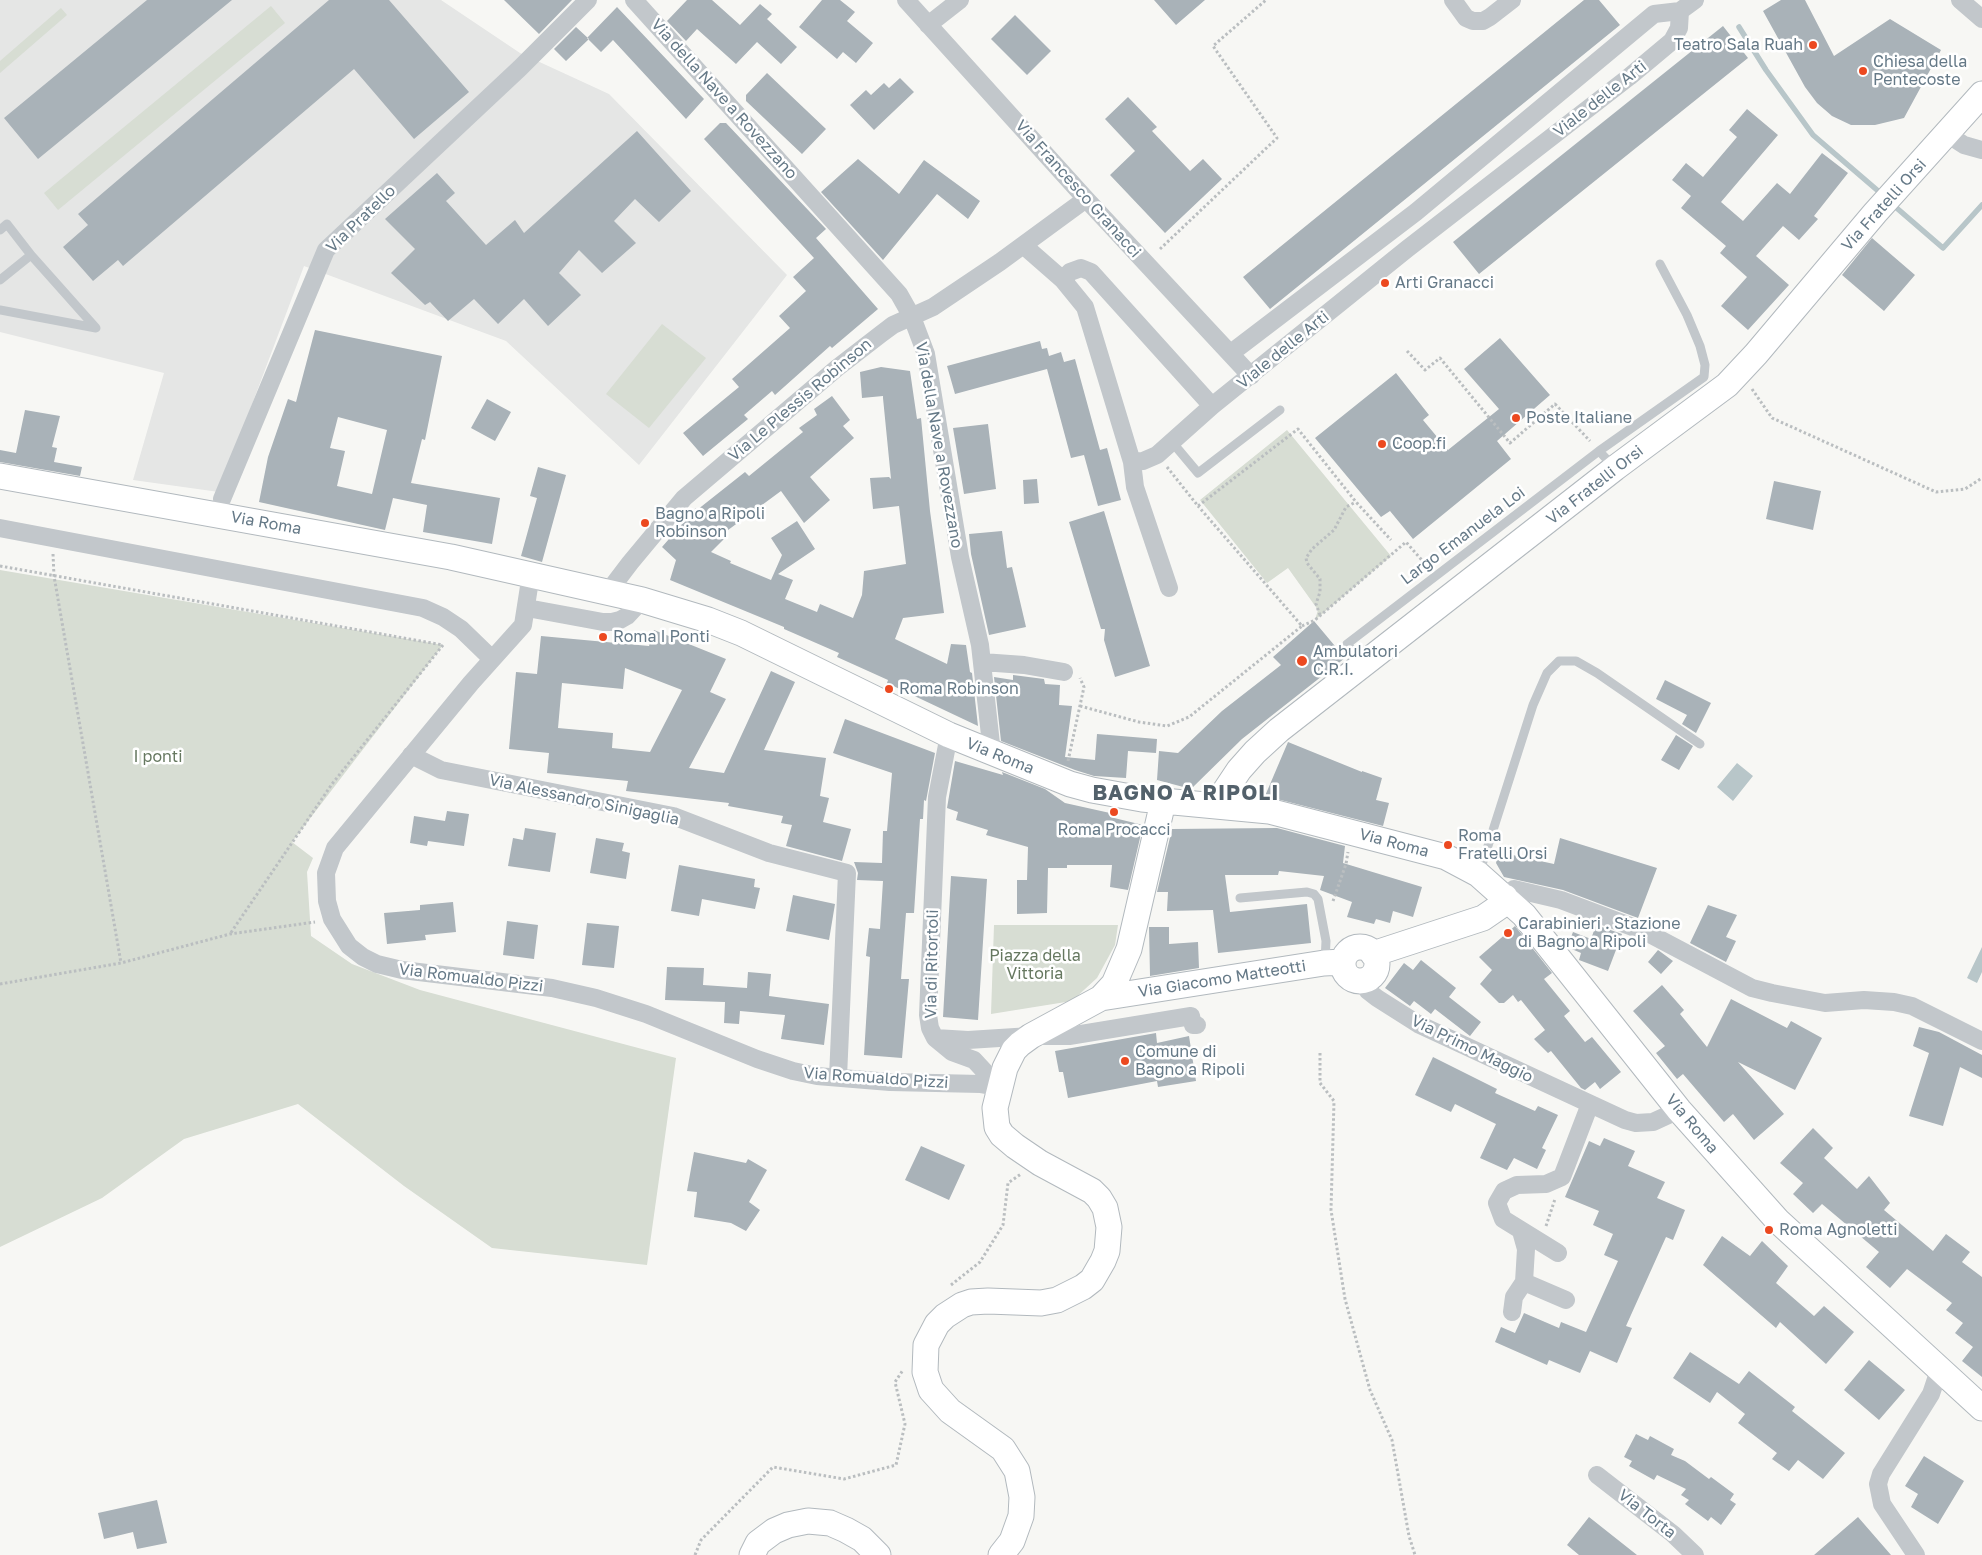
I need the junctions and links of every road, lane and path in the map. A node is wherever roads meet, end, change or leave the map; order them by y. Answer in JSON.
{"nodes":[{"id":1,"x":588,"y":0,"type":"edge"},
{"id":2,"x":634,"y":0,"type":"edge"},
{"id":3,"x":906,"y":0,"type":"edge"},
{"id":4,"x":960,"y":0,"type":"edge"},
{"id":5,"x":1266,"y":0,"type":"edge"},
{"id":6,"x":1453,"y":0,"type":"edge"},
{"id":7,"x":1512,"y":0,"type":"edge"},
{"id":8,"x":1694,"y":0,"type":"edge"},
{"id":9,"x":1960,"y":0,"type":"edge"},
{"id":10,"x":1676,"y":5,"type":"edge"},
{"id":11,"x":1982,"y":19,"type":"edge"},
{"id":12,"x":928,"y":25,"type":"junction"},
{"id":13,"x":1982,"y":94,"type":"edge"},
{"id":14,"x":1947,"y":134,"type":"junction"},
{"id":15,"x":1982,"y":150,"type":"edge"},
{"id":16,"x":1086,"y":199,"type":"junction"},
{"id":17,"x":1416,"y":212,"type":"junction"},
{"id":18,"x":0,"y":230,"type":"edge"},
{"id":19,"x":1431,"y":230,"type":"junction"},
{"id":20,"x":1023,"y":245,"type":"junction"},
{"id":21,"x":1160,"y":249,"type":"dead end"},
{"id":22,"x":31,"y":255,"type":"junction"},
{"id":23,"x":1660,"y":264,"type":"dead end"},
{"id":24,"x":0,"y":280,"type":"edge"},
{"id":25,"x":1063,"y":280,"type":"junction"},
{"id":26,"x":0,"y":310,"type":"edge"},
{"id":27,"x":912,"y":317,"type":"junction"},
{"id":28,"x":1407,"y":351,"type":"dead end"},
{"id":29,"x":1231,"y":353,"type":"junction"},
{"id":30,"x":1740,"y":372,"type":"junction"},
{"id":31,"x":1251,"y":376,"type":"junction"},
{"id":32,"x":1212,"y":406,"type":"junction"},
{"id":33,"x":1280,"y":410,"type":"dead end"},
{"id":34,"x":1298,"y":429,"type":"dead end"},
{"id":35,"x":1172,"y":442,"type":"junction"},
{"id":36,"x":1607,"y":460,"type":"junction"},
{"id":37,"x":1132,"y":462,"type":"junction"},
{"id":38,"x":0,"y":476,"type":"edge"},
{"id":39,"x":1982,"y":478,"type":"edge"},
{"id":40,"x":222,"y":499,"type":"dead end"},
{"id":41,"x":1356,"y":502,"type":"junction"},
{"id":42,"x":1198,"y":506,"type":"dead end"},
{"id":43,"x":0,"y":528,"type":"edge"},
{"id":44,"x":53,"y":538,"type":"junction"},
{"id":45,"x":1391,"y":540,"type":"dead end"},
{"id":46,"x":0,"y":566,"type":"edge"},
{"id":47,"x":531,"y":574,"type":"junction"},
{"id":48,"x":1436,"y":575,"type":"junction"},
{"id":49,"x":54,"y":576,"type":"junction"},
{"id":50,"x":1169,"y":588,"type":"dead end"},
{"id":51,"x":608,"y":592,"type":"junction"},
{"id":52,"x":642,"y":600,"type":"junction"},
{"id":53,"x":527,"y":608,"type":"junction"},
{"id":54,"x":1320,"y":615,"type":"dead end"},
{"id":55,"x":1302,"y":626,"type":"junction"},
{"id":56,"x":492,"y":660,"type":"junction"},
{"id":57,"x":982,"y":662,"type":"junction"},
{"id":58,"x":1364,"y":664,"type":"junction"},
{"id":59,"x":1064,"y":672,"type":"joint"},
{"id":60,"x":1080,"y":706,"type":"junction"},
{"id":61,"x":949,"y":735,"type":"junction"},
{"id":62,"x":1700,"y":744,"type":"dead end"},
{"id":63,"x":992,"y":753,"type":"junction"},
{"id":64,"x":411,"y":755,"type":"junction"},
{"id":65,"x":1068,"y":764,"type":"dead end"},
{"id":66,"x":1163,"y":802,"type":"junction"},
{"id":67,"x":1215,"y":806,"type":"junction"},
{"id":68,"x":1351,"y":832,"type":"junction"},
{"id":69,"x":1478,"y":874,"type":"junction"},
{"id":70,"x":1505,"y":897,"type":"junction"},
{"id":71,"x":1240,"y":898,"type":"dead end"},
{"id":72,"x":1330,"y":909,"type":"dead end"},
{"id":73,"x":332,"y":919,"type":"junction"},
{"id":74,"x":230,"y":934,"type":"junction"},
{"id":75,"x":1373,"y":954,"type":"junction"},
{"id":76,"x":1334,"y":962,"type":"junction"},
{"id":77,"x":121,"y":963,"type":"junction"},
{"id":78,"x":1363,"y":981,"type":"junction"},
{"id":79,"x":0,"y":984,"type":"edge"},
{"id":80,"x":1101,"y":998,"type":"junction"},
{"id":81,"x":1197,"y":1024,"type":"dead end"},
{"id":82,"x":1031,"y":1036,"type":"junction"},
{"id":83,"x":935,"y":1038,"type":"junction"},
{"id":84,"x":1982,"y":1041,"type":"edge"},
{"id":85,"x":1320,"y":1053,"type":"dead end"},
{"id":86,"x":838,"y":1077,"type":"junction"},
{"id":87,"x":999,"y":1087,"type":"junction"},
{"id":88,"x":1590,"y":1104,"type":"junction"},
{"id":89,"x":1679,"y":1110,"type":"junction"},
{"id":90,"x":1040,"y":1163,"type":"junction"},
{"id":91,"x":1521,"y":1231,"type":"junction"},
{"id":92,"x":1558,"y":1253,"type":"dead end"},
{"id":93,"x":1524,"y":1282,"type":"junction"},
{"id":94,"x":946,"y":1289,"type":"dead end"},
{"id":95,"x":1566,"y":1300,"type":"dead end"},
{"id":96,"x":1512,"y":1312,"type":"dead end"},
{"id":97,"x":905,"y":1365,"type":"dead end"},
{"id":98,"x":1939,"y":1370,"type":"junction"},
{"id":99,"x":1982,"y":1408,"type":"edge"},
{"id":100,"x":1597,"y":1475,"type":"dead end"},
{"id":101,"x":695,"y":1555,"type":"edge"},
{"id":102,"x":752,"y":1555,"type":"edge"},
{"id":103,"x":878,"y":1555,"type":"edge"},
{"id":104,"x":1001,"y":1555,"type":"edge"},
{"id":105,"x":1415,"y":1555,"type":"edge"},
{"id":106,"x":1695,"y":1555,"type":"edge"},
{"id":107,"x":1916,"y":1555,"type":"edge"}],
"edges":[{"from":1,"to":40,"type":"street","name":"Via Pratello"},
{"from":2,"to":27,"type":"street","name":"Via della Nave a Rovezzano"},
{"from":3,"to":12,"type":"street","name":"Via Francesco Granacci"},
{"from":4,"to":12,"type":"street"},
{"from":5,"to":21,"type":"path"},
{"from":6,"to":7,"type":"street"},
{"from":8,"to":10,"type":"street"},
{"from":9,"to":11,"type":"street"},
{"from":10,"to":17,"type":"street","name":"Viale delle Arti"},
{"from":10,"to":19,"type":"street","name":"Viale delle Arti"},
{"from":12,"to":16,"type":"street","name":"Via Francesco Granacci"},
{"from":13,"to":14,"type":"street","name":"Via Fratelli Orsi"},
{"from":14,"to":15,"type":"street"},
{"from":14,"to":30,"type":"street","name":"Via Fratelli Orsi"},
{"from":16,"to":20,"type":"street","name":"Via Le Plessis Robinson"},
{"from":16,"to":29,"type":"street","name":"Via Francesco Granacci"},
{"from":17,"to":19,"type":"street"},
{"from":17,"to":29,"type":"street","name":"Viale delle Arti"},
{"from":18,"to":22,"type":"lane"},
{"from":19,"to":31,"type":"street","name":"Viale delle Arti"},
{"from":20,"to":25,"type":"street"},
{"from":20,"to":27,"type":"street","name":"Via Le Plessis Robinson"},
{"from":22,"to":24,"type":"lane"},
{"from":22,"to":26,"type":"lane"},
{"from":23,"to":36,"type":"lane","name":"Via Fratelli Orsi"},
{"from":25,"to":32,"type":"street"},
{"from":25,"to":37,"type":"street"},
{"from":27,"to":51,"type":"street","name":"Via Le Plessis Robinson"},
{"from":27,"to":57,"type":"street","name":"Via della Nave a Rovezzano"},
{"from":28,"to":36,"type":"path"},
{"from":29,"to":31,"type":"street","name":"Via Francesco Granacci"},
{"from":30,"to":36,"type":"street","name":"Via Fratelli Orsi"},
{"from":30,"to":39,"type":"path"},
{"from":31,"to":32,"type":"street","name":"Viale delle Arti"},
{"from":32,"to":35,"type":"street","name":"Viale delle Arti"},
{"from":33,"to":35,"type":"lane"},
{"from":34,"to":41,"type":"path"},
{"from":35,"to":37,"type":"street","name":"Viale delle Arti"},
{"from":36,"to":48,"type":"lane","name":"Largo Emanuela Loi"},
{"from":36,"to":58,"type":"street","name":"Via Fratelli Orsi"},
{"from":37,"to":50,"type":"street"},
{"from":38,"to":47,"type":"street","name":"Via Roma"},
{"from":41,"to":45,"type":"path"},
{"from":41,"to":54,"type":"path"},
{"from":42,"to":55,"type":"path"},
{"from":43,"to":44,"type":"street"},
{"from":44,"to":49,"type":"path"},
{"from":44,"to":56,"type":"street"},
{"from":46,"to":49,"type":"path"},
{"from":47,"to":51,"type":"street","name":"Via Roma"},
{"from":47,"to":53,"type":"street"},
{"from":48,"to":55,"type":"path"},
{"from":48,"to":58,"type":"lane","name":"Largo Emanuela Loi"},
{"from":49,"to":74,"type":"path"},
{"from":49,"to":77,"type":"path"},
{"from":51,"to":52,"type":"street","name":"Via Roma"},
{"from":52,"to":53,"type":"street"},
{"from":52,"to":61,"type":"street","name":"Via Roma"},
{"from":53,"to":56,"type":"street","name":"Via Romualdo Pizzi"},
{"from":55,"to":60,"type":"path"},
{"from":56,"to":64,"type":"street","name":"Via Romualdo Pizzi"},
{"from":57,"to":59,"type":"street"},
{"from":57,"to":63,"type":"street","name":"Via della Nave a Rovezzano"},
{"from":58,"to":67,"type":"street","name":"Via Fratelli Orsi"},
{"from":59,"to":60,"type":"path"},
{"from":60,"to":65,"type":"path"},
{"from":61,"to":63,"type":"street","name":"Via Roma"},
{"from":61,"to":83,"type":"street","name":"Via di Ritortoli"},
{"from":62,"to":69,"type":"lane"},
{"from":63,"to":66,"type":"street","name":"Via Roma"},
{"from":64,"to":73,"type":"street","name":"Via Romualdo Pizzi"},
{"from":64,"to":86,"type":"street","name":"Via Alessandro Sinigaglia"},
{"from":66,"to":67,"type":"street","name":"Via Roma"},
{"from":66,"to":80,"type":"street"},
{"from":67,"to":68,"type":"street","name":"Via Roma"},
{"from":68,"to":69,"type":"street","name":"Via Roma"},
{"from":68,"to":72,"type":"path"},
{"from":69,"to":70,"type":"street","name":"Via Roma"},
{"from":70,"to":75,"type":"street","name":"Via Giacomo Matteotti"},
{"from":70,"to":84,"type":"street"},
{"from":70,"to":89,"type":"street","name":"Via Roma"},
{"from":71,"to":76,"type":"lane"},
{"from":73,"to":74,"type":"path"},
{"from":73,"to":86,"type":"street","name":"Via Romualdo Pizzi"},
{"from":74,"to":77,"type":"path"},
{"from":75,"to":76,"type":"street","name":"Via Giacomo Matteotti"},
{"from":75,"to":78,"type":"street"},
{"from":76,"to":78,"type":"street"},
{"from":76,"to":80,"type":"street","name":"Via Giacomo Matteotti"},
{"from":77,"to":79,"type":"path"},
{"from":78,"to":88,"type":"street","name":"Via Primo Maggio"},
{"from":80,"to":82,"type":"street"},
{"from":81,"to":82,"type":"street"},
{"from":82,"to":83,"type":"street"},
{"from":82,"to":87,"type":"street"},
{"from":83,"to":87,"type":"street","name":"Via di Ritortoli"},
{"from":85,"to":105,"type":"path"},
{"from":86,"to":87,"type":"street","name":"Via Romualdo Pizzi"},
{"from":87,"to":90,"type":"street"},
{"from":88,"to":89,"type":"street","name":"Via Primo Maggio"},
{"from":88,"to":91,"type":"street"},
{"from":89,"to":98,"type":"street","name":"Via Roma"},
{"from":90,"to":94,"type":"path"},
{"from":90,"to":104,"type":"street"},
{"from":91,"to":92,"type":"street"},
{"from":91,"to":93,"type":"street"},
{"from":93,"to":95,"type":"street"},
{"from":93,"to":96,"type":"street"},
{"from":97,"to":101,"type":"path"},
{"from":98,"to":99,"type":"street","name":"Via Roma"},
{"from":98,"to":107,"type":"street"},
{"from":100,"to":106,"type":"street","name":"Via Torta"},
{"from":102,"to":103,"type":"street"}]}
